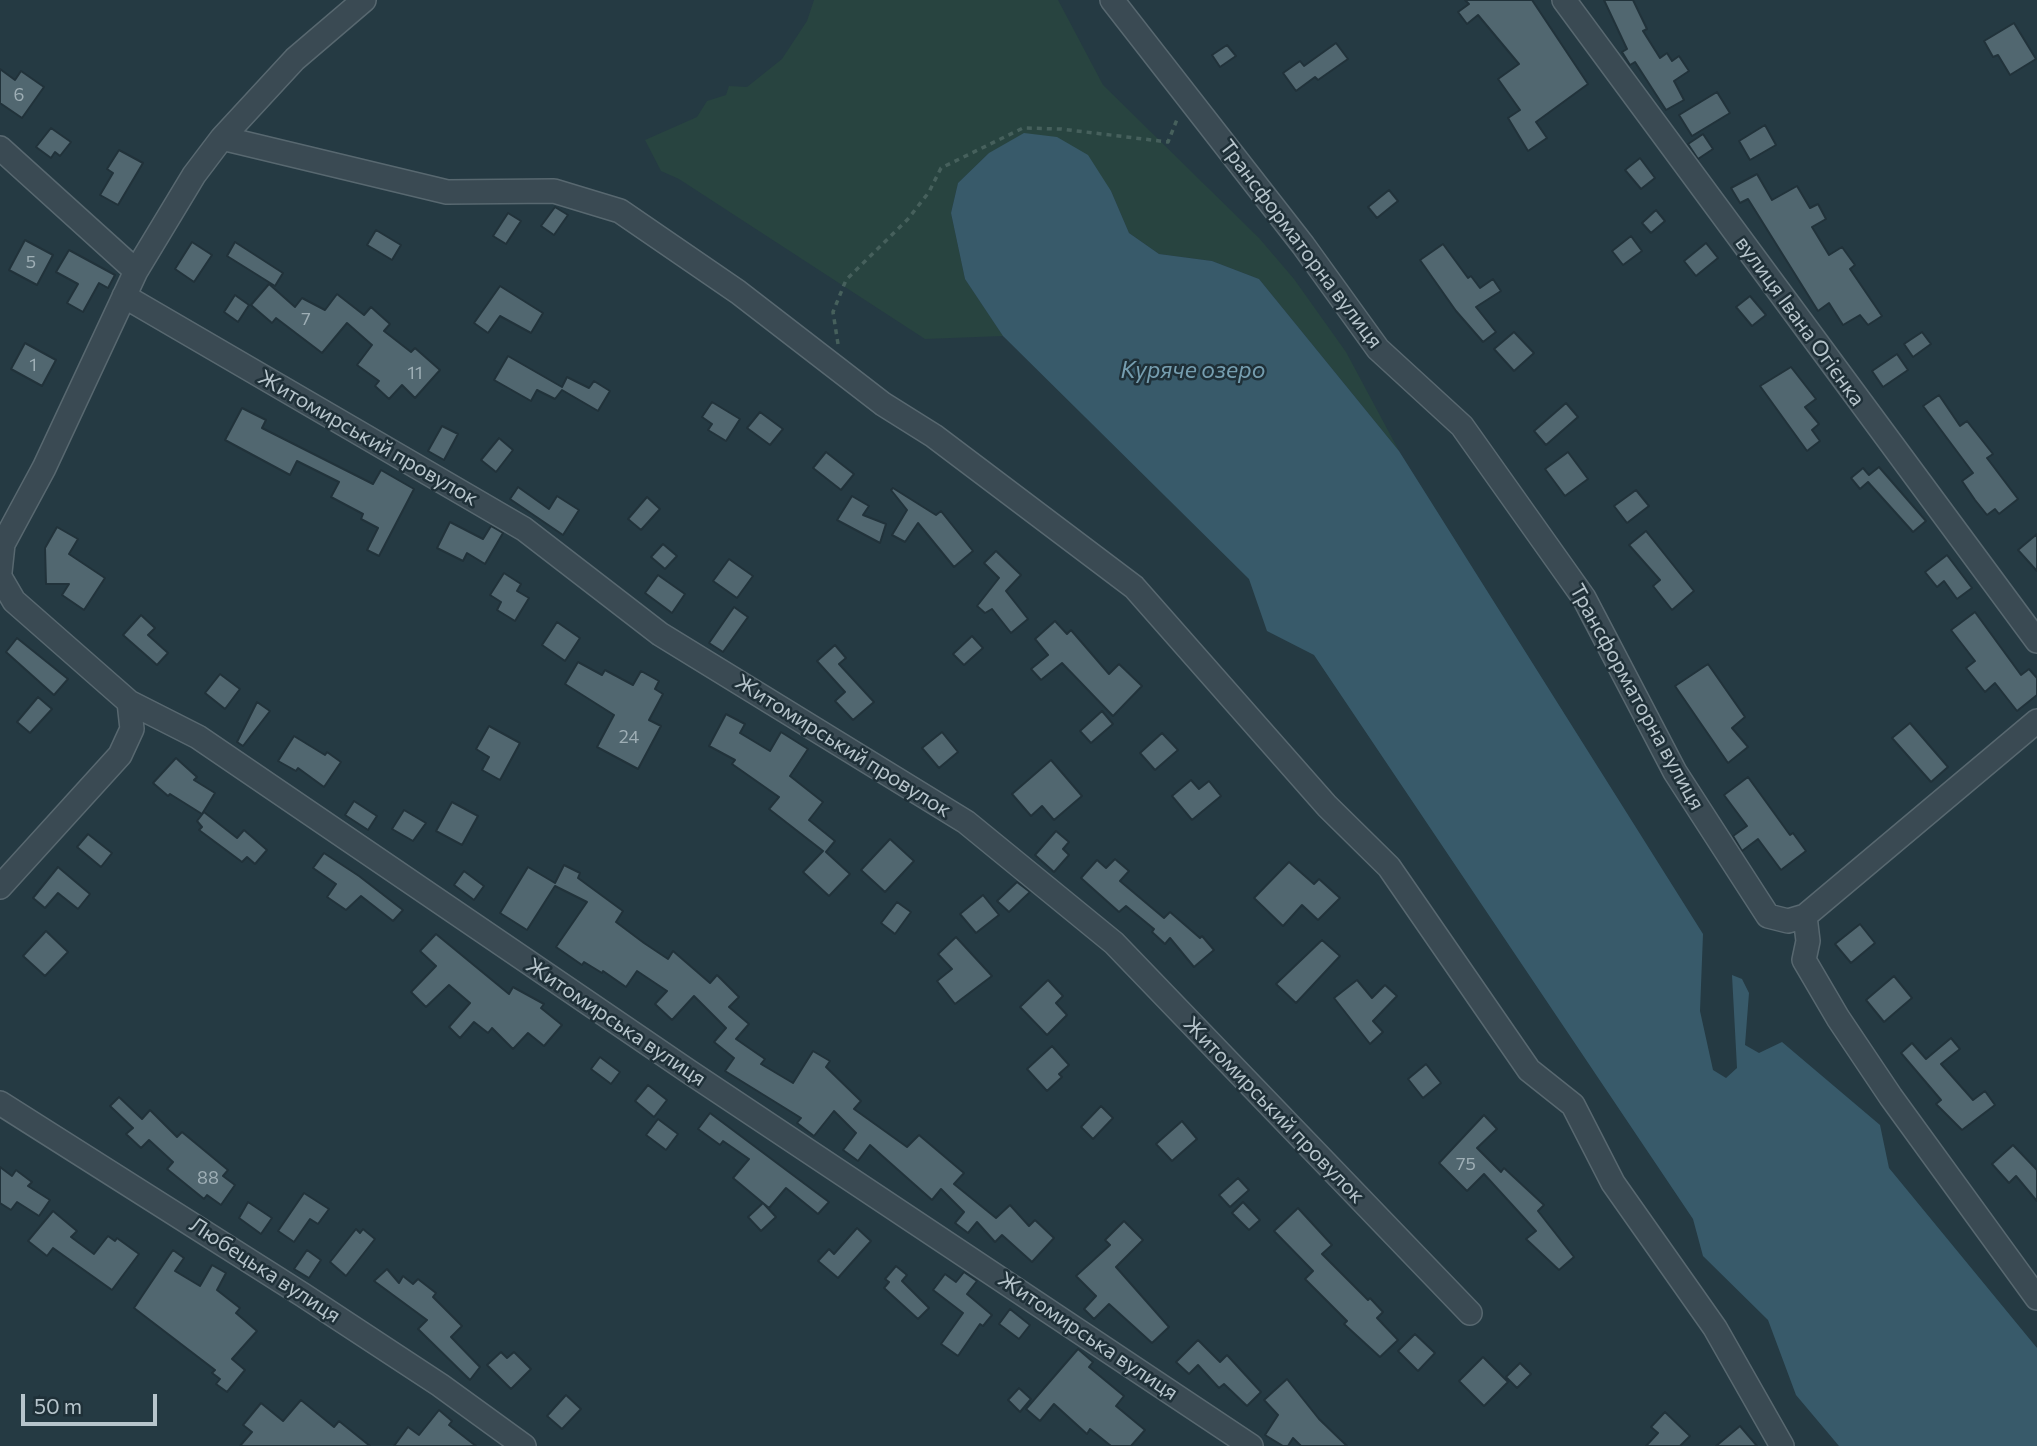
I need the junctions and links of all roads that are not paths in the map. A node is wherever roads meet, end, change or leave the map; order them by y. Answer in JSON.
{"nodes":[{"id":1,"x":364,"y":0,"type":"edge"},
{"id":2,"x":1112,"y":0,"type":"edge"},
{"id":3,"x":1564,"y":0,"type":"edge"},
{"id":4,"x":222,"y":138,"type":"junction"},
{"id":5,"x":0,"y":148,"type":"edge"},
{"id":6,"x":136,"y":271,"type":"junction"},
{"id":7,"x":124,"y":296,"type":"junction"},
{"id":8,"x":0,"y":575,"type":"edge"},
{"id":9,"x":2037,"y":641,"type":"edge"},
{"id":10,"x":129,"y":702,"type":"junction"},
{"id":11,"x":2037,"y":721,"type":"edge"},
{"id":12,"x":0,"y":887,"type":"edge"},
{"id":13,"x":1805,"y":916,"type":"junction"},
{"id":14,"x":0,"y":1103,"type":"edge"},
{"id":15,"x":2037,"y":1298,"type":"edge"},
{"id":16,"x":1470,"y":1313,"type":"dead end"},
{"id":17,"x":524,"y":1446,"type":"edge"},
{"id":18,"x":1251,"y":1446,"type":"edge"},
{"id":19,"x":1782,"y":1446,"type":"edge"}],
"edges":[{"from":1,"to":4,"type":"street"},
{"from":2,"to":13,"type":"street","name":"Трансформаторна вулиця"},
{"from":3,"to":9,"type":"street","name":"вулиця Івана Огієнка"},
{"from":4,"to":6,"type":"street"},
{"from":4,"to":19,"type":"street"},
{"from":5,"to":6,"type":"street"},
{"from":6,"to":7,"type":"street"},
{"from":7,"to":8,"type":"street"},
{"from":7,"to":16,"type":"street","name":"Житомирський провулок"},
{"from":8,"to":10,"type":"street","name":"Житомирська вулиця"},
{"from":10,"to":12,"type":"street"},
{"from":10,"to":18,"type":"street","name":"Житомирська вулиця"},
{"from":11,"to":13,"type":"street"},
{"from":13,"to":15,"type":"street"},
{"from":14,"to":17,"type":"street","name":"Любецька вулиця"}]}
